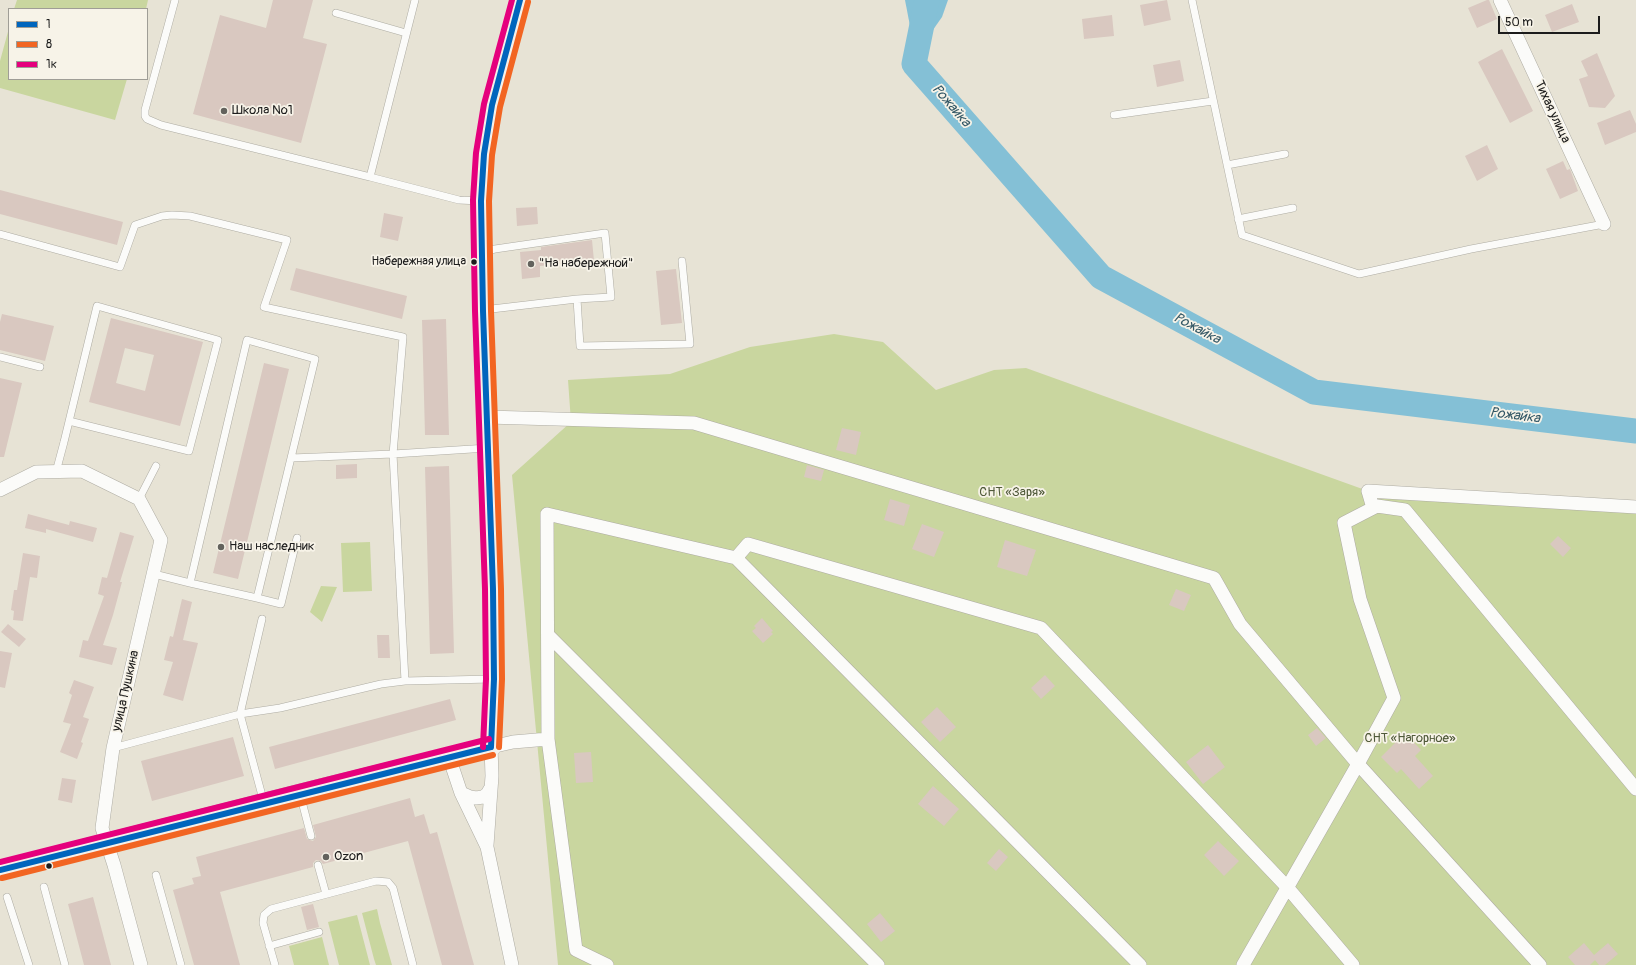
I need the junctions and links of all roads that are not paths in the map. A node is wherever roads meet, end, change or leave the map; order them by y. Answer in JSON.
{"nodes":[{"id":1,"x":175,"y":0,"type":"edge"},
{"id":2,"x":415,"y":0,"type":"edge"},
{"id":3,"x":520,"y":0,"type":"edge"},
{"id":4,"x":1192,"y":0,"type":"edge"},
{"id":5,"x":1500,"y":0,"type":"edge"},
{"id":6,"x":336,"y":13,"type":"dead end"},
{"id":7,"x":406,"y":33,"type":"junction"},
{"id":8,"x":1213,"y":101,"type":"junction"},
{"id":9,"x":1114,"y":115,"type":"dead end"},
{"id":10,"x":1285,"y":154,"type":"dead end"},
{"id":11,"x":1227,"y":165,"type":"junction"},
{"id":12,"x":370,"y":177,"type":"junction"},
{"id":13,"x":481,"y":201,"type":"junction"},
{"id":14,"x":1293,"y":208,"type":"dead end"},
{"id":15,"x":1238,"y":218,"type":"junction"},
{"id":16,"x":1604,"y":224,"type":"joint"},
{"id":17,"x":0,"y":234,"type":"edge"},
{"id":18,"x":482,"y":252,"type":"junction"},
{"id":19,"x":682,"y":261,"type":"dead end"},
{"id":20,"x":577,"y":299,"type":"junction"},
{"id":21,"x":483,"y":310,"type":"junction"},
{"id":22,"x":0,"y":357,"type":"edge"},
{"id":23,"x":40,"y":367,"type":"dead end"},
{"id":24,"x":487,"y":417,"type":"junction"},
{"id":25,"x":69,"y":421,"type":"junction"},
{"id":26,"x":488,"y":448,"type":"junction"},
{"id":27,"x":393,"y":454,"type":"junction"},
{"id":28,"x":291,"y":458,"type":"junction"},
{"id":29,"x":156,"y":466,"type":"dead end"},
{"id":30,"x":56,"y":472,"type":"junction"},
{"id":31,"x":0,"y":490,"type":"edge"},
{"id":32,"x":139,"y":499,"type":"junction"},
{"id":33,"x":1636,"y":507,"type":"edge"},
{"id":34,"x":1373,"y":508,"type":"junction"},
{"id":35,"x":297,"y":538,"type":"dead end"},
{"id":36,"x":736,"y":558,"type":"junction"},
{"id":37,"x":154,"y":574,"type":"junction"},
{"id":38,"x":190,"y":583,"type":"junction"},
{"id":39,"x":257,"y":598,"type":"junction"},
{"id":40,"x":262,"y":619,"type":"dead end"},
{"id":41,"x":548,"y":635,"type":"junction"},
{"id":42,"x":494,"y":679,"type":"junction"},
{"id":43,"x":405,"y":681,"type":"junction"},
{"id":44,"x":240,"y":714,"type":"junction"},
{"id":45,"x":548,"y":739,"type":"junction"},
{"id":46,"x":491,"y":747,"type":"junction"},
{"id":47,"x":113,"y":748,"type":"junction"},
{"id":48,"x":449,"y":757,"type":"junction"},
{"id":49,"x":1358,"y":764,"type":"junction"},
{"id":50,"x":490,"y":789,"type":"junction"},
{"id":51,"x":1636,"y":789,"type":"edge"},
{"id":52,"x":461,"y":793,"type":"junction"},
{"id":53,"x":300,"y":794,"type":"junction"},
{"id":54,"x":264,"y":803,"type":"junction"},
{"id":55,"x":311,"y":836,"type":"dead end"},
{"id":56,"x":106,"y":843,"type":"junction"},
{"id":57,"x":487,"y":846,"type":"junction"},
{"id":58,"x":318,"y":865,"type":"dead end"},
{"id":59,"x":0,"y":870,"type":"edge"},
{"id":60,"x":156,"y":875,"type":"dead end"},
{"id":61,"x":44,"y":887,"type":"dead end"},
{"id":62,"x":1287,"y":888,"type":"junction"},
{"id":63,"x":326,"y":894,"type":"junction"},
{"id":64,"x":7,"y":898,"type":"dead end"},
{"id":65,"x":319,"y":932,"type":"dead end"},
{"id":66,"x":269,"y":946,"type":"junction"},
{"id":67,"x":29,"y":965,"type":"edge"},
{"id":68,"x":65,"y":965,"type":"edge"},
{"id":69,"x":141,"y":965,"type":"edge"},
{"id":70,"x":181,"y":965,"type":"edge"},
{"id":71,"x":274,"y":965,"type":"edge"},
{"id":72,"x":413,"y":965,"type":"edge"},
{"id":73,"x":512,"y":965,"type":"edge"},
{"id":74,"x":607,"y":965,"type":"edge"},
{"id":75,"x":878,"y":965,"type":"edge"},
{"id":76,"x":1140,"y":965,"type":"edge"},
{"id":77,"x":1243,"y":965,"type":"edge"},
{"id":78,"x":1353,"y":965,"type":"edge"},
{"id":79,"x":1540,"y":965,"type":"edge"}],
"edges":[{"from":1,"to":12,"type":"lane"},
{"from":2,"to":7,"type":"lane"},
{"from":3,"to":13,"type":"street"},
{"from":4,"to":8,"type":"lane"},
{"from":5,"to":16,"type":"street","name":"Тихая улица"},
{"from":6,"to":7,"type":"lane"},
{"from":7,"to":12,"type":"lane"},
{"from":8,"to":9,"type":"lane"},
{"from":8,"to":11,"type":"lane"},
{"from":10,"to":11,"type":"lane"},
{"from":11,"to":15,"type":"lane"},
{"from":12,"to":13,"type":"lane"},
{"from":13,"to":18,"type":"street"},
{"from":14,"to":15,"type":"lane"},
{"from":15,"to":16,"type":"lane"},
{"from":17,"to":27,"type":"lane"},
{"from":18,"to":20,"type":"lane"},
{"from":18,"to":21,"type":"street"},
{"from":19,"to":20,"type":"lane"},
{"from":20,"to":21,"type":"lane"},
{"from":21,"to":24,"type":"street"},
{"from":22,"to":23,"type":"lane"},
{"from":24,"to":26,"type":"street"},
{"from":24,"to":49,"type":"street"},
{"from":25,"to":25,"type":"lane"},
{"from":25,"to":30,"type":"lane"},
{"from":26,"to":27,"type":"lane"},
{"from":26,"to":42,"type":"street"},
{"from":27,"to":28,"type":"lane"},
{"from":27,"to":43,"type":"lane"},
{"from":28,"to":38,"type":"lane"},
{"from":28,"to":39,"type":"lane"},
{"from":29,"to":32,"type":"lane"},
{"from":30,"to":31,"type":"street"},
{"from":30,"to":32,"type":"street"},
{"from":32,"to":37,"type":"street","name":"улица Пушкина"},
{"from":33,"to":34,"type":"street"},
{"from":34,"to":49,"type":"street"},
{"from":34,"to":51,"type":"street"},
{"from":35,"to":39,"type":"lane"},
{"from":36,"to":41,"type":"street"},
{"from":36,"to":62,"type":"street"},
{"from":36,"to":76,"type":"street"},
{"from":37,"to":38,"type":"lane"},
{"from":37,"to":47,"type":"street","name":"улица Пушкина"},
{"from":38,"to":39,"type":"lane"},
{"from":40,"to":44,"type":"lane"},
{"from":41,"to":45,"type":"street"},
{"from":41,"to":75,"type":"street"},
{"from":42,"to":43,"type":"lane"},
{"from":42,"to":46,"type":"street"},
{"from":43,"to":44,"type":"lane"},
{"from":44,"to":47,"type":"lane"},
{"from":44,"to":54,"type":"lane"},
{"from":45,"to":46,"type":"street"},
{"from":45,"to":74,"type":"street"},
{"from":46,"to":48,"type":"street"},
{"from":46,"to":50,"type":"street"},
{"from":47,"to":56,"type":"street","name":"улица Пушкина"},
{"from":48,"to":52,"type":"street"},
{"from":48,"to":53,"type":"street"},
{"from":49,"to":62,"type":"street"},
{"from":49,"to":79,"type":"street"},
{"from":50,"to":52,"type":"street"},
{"from":50,"to":57,"type":"street"},
{"from":52,"to":57,"type":"street"},
{"from":53,"to":54,"type":"street"},
{"from":53,"to":55,"type":"lane"},
{"from":54,"to":56,"type":"street"},
{"from":56,"to":59,"type":"street"},
{"from":56,"to":69,"type":"street","name":"улица Пушкина"},
{"from":57,"to":73,"type":"street"},
{"from":58,"to":63,"type":"lane"},
{"from":60,"to":70,"type":"lane"},
{"from":61,"to":68,"type":"lane"},
{"from":62,"to":77,"type":"street"},
{"from":62,"to":78,"type":"street"},
{"from":63,"to":66,"type":"lane"},
{"from":63,"to":72,"type":"lane"},
{"from":64,"to":67,"type":"lane"},
{"from":65,"to":66,"type":"lane"},
{"from":66,"to":71,"type":"lane"}]}
